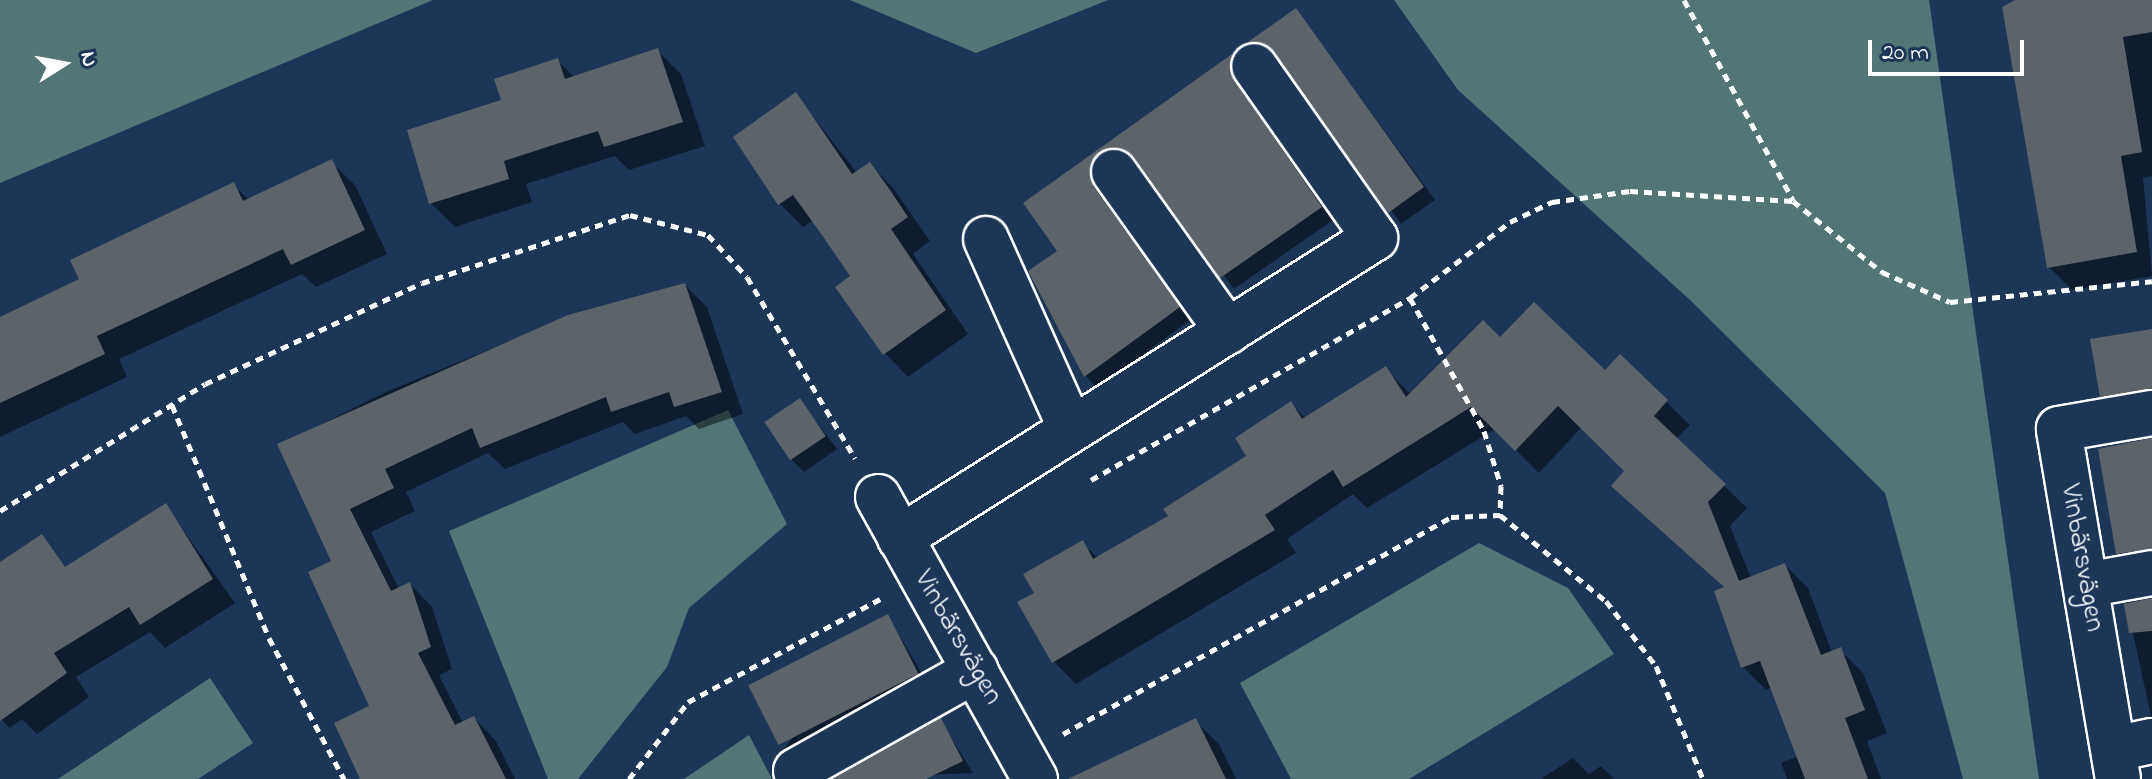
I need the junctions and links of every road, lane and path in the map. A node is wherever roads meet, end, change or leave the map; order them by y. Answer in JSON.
{"nodes":[{"id":1,"x":1684,"y":0,"type":"edge"},
{"id":2,"x":1254,"y":66,"type":"dead end"},
{"id":3,"x":1114,"y":172,"type":"dead end"},
{"id":4,"x":1793,"y":201,"type":"junction"},
{"id":5,"x":986,"y":239,"type":"dead end"},
{"id":6,"x":2152,"y":281,"type":"edge"},
{"id":7,"x":1410,"y":298,"type":"junction"},
{"id":8,"x":1228,"y":332,"type":"junction"},
{"id":9,"x":172,"y":405,"type":"junction"},
{"id":10,"x":2152,"y":413,"type":"edge"},
{"id":11,"x":1071,"y":429,"type":"junction"},
{"id":12,"x":1085,"y":483,"type":"dead end"},
{"id":13,"x":878,"y":497,"type":"joint"},
{"id":14,"x":0,"y":511,"type":"edge"},
{"id":15,"x":1500,"y":515,"type":"junction"},
{"id":16,"x":910,"y":557,"type":"junction"},
{"id":17,"x":2152,"y":573,"type":"edge"},
{"id":18,"x":2086,"y":585,"type":"junction"},
{"id":19,"x":976,"y":670,"type":"junction"},
{"id":20,"x":2128,"y":756,"type":"edge"},
{"id":21,"x":1030,"y":767,"type":"edge"},
{"id":22,"x":796,"y":771,"type":"dead end"},
{"id":23,"x":344,"y":779,"type":"edge"},
{"id":24,"x":629,"y":779,"type":"edge"},
{"id":25,"x":1703,"y":779,"type":"edge"}],
"edges":[{"from":1,"to":4,"type":"path"},
{"from":2,"to":8,"type":"lane"},
{"from":3,"to":8,"type":"lane"},
{"from":4,"to":6,"type":"path"},
{"from":4,"to":7,"type":"path"},
{"from":5,"to":11,"type":"lane"},
{"from":7,"to":12,"type":"path"},
{"from":7,"to":15,"type":"path"},
{"from":8,"to":11,"type":"lane"},
{"from":9,"to":13,"type":"path"},
{"from":9,"to":14,"type":"path"},
{"from":9,"to":23,"type":"path"},
{"from":10,"to":18,"type":"lane","name":"Vinbärsvägen"},
{"from":11,"to":16,"type":"lane"},
{"from":13,"to":16,"type":"lane","name":"Vinbärsvägen"},
{"from":15,"to":21,"type":"path"},
{"from":15,"to":25,"type":"path"},
{"from":16,"to":19,"type":"lane","name":"Vinbärsvägen"},
{"from":16,"to":24,"type":"path"},
{"from":17,"to":18,"type":"lane"},
{"from":18,"to":20,"type":"lane","name":"Vinbärsvägen"},
{"from":19,"to":21,"type":"lane","name":"Vinbärsvägen"},
{"from":19,"to":22,"type":"lane"}]}
